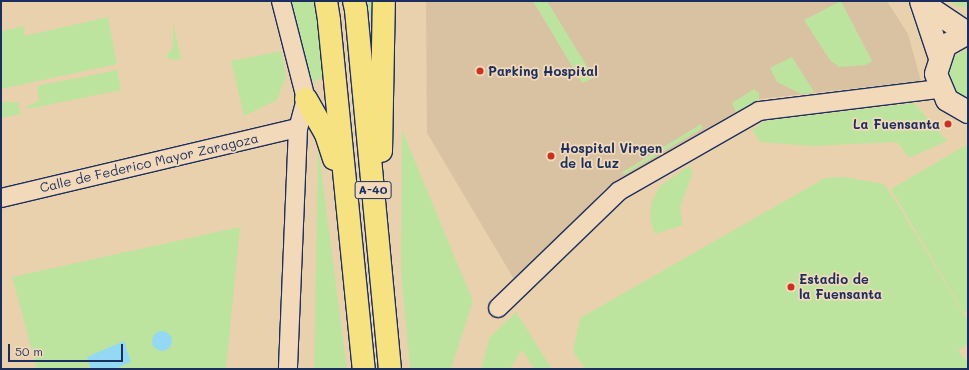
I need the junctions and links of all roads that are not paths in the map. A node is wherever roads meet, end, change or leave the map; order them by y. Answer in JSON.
{"nodes":[{"id":1,"x":281,"y":1,"type":"edge"},
{"id":2,"x":384,"y":1,"type":"edge"},
{"id":3,"x":922,"y":2,"type":"edge"},
{"id":4,"x":355,"y":6,"type":"edge"},
{"id":5,"x":328,"y":11,"type":"edge"},
{"id":6,"x":967,"y":33,"type":"edge"},
{"id":7,"x":939,"y":55,"type":"junction"},
{"id":8,"x":939,"y":89,"type":"junction"},
{"id":9,"x":306,"y":99,"type":"junction"},
{"id":10,"x":968,"y":112,"type":"edge"},
{"id":11,"x":298,"y":128,"type":"junction"},
{"id":12,"x":1,"y":198,"type":"edge"},
{"id":13,"x":347,"y":204,"type":"junction"},
{"id":14,"x":378,"y":240,"type":"junction"},
{"id":15,"x":498,"y":308,"type":"dead end"},
{"id":16,"x":288,"y":369,"type":"edge"},
{"id":17,"x":364,"y":369,"type":"edge"},
{"id":18,"x":390,"y":369,"type":"edge"}],
"edges":[{"from":1,"to":9,"type":"street"},
{"from":2,"to":14,"type":"main road"},
{"from":3,"to":6,"type":"street"},
{"from":3,"to":7,"type":"street"},
{"from":4,"to":14,"type":"main road","number":"A-40"},
{"from":5,"to":13,"type":"main road","number":"A-40"},
{"from":6,"to":7,"type":"street"},
{"from":7,"to":8,"type":"street"},
{"from":8,"to":10,"type":"street"},
{"from":8,"to":15,"type":"street"},
{"from":9,"to":11,"type":"street"},
{"from":9,"to":13,"type":"main road"},
{"from":11,"to":12,"type":"street","name":"Calle de Federico Mayor Zaragoza"},
{"from":11,"to":16,"type":"street"},
{"from":13,"to":17,"type":"main road","number":"A-40"},
{"from":14,"to":18,"type":"main road","number":"A-40"}]}
